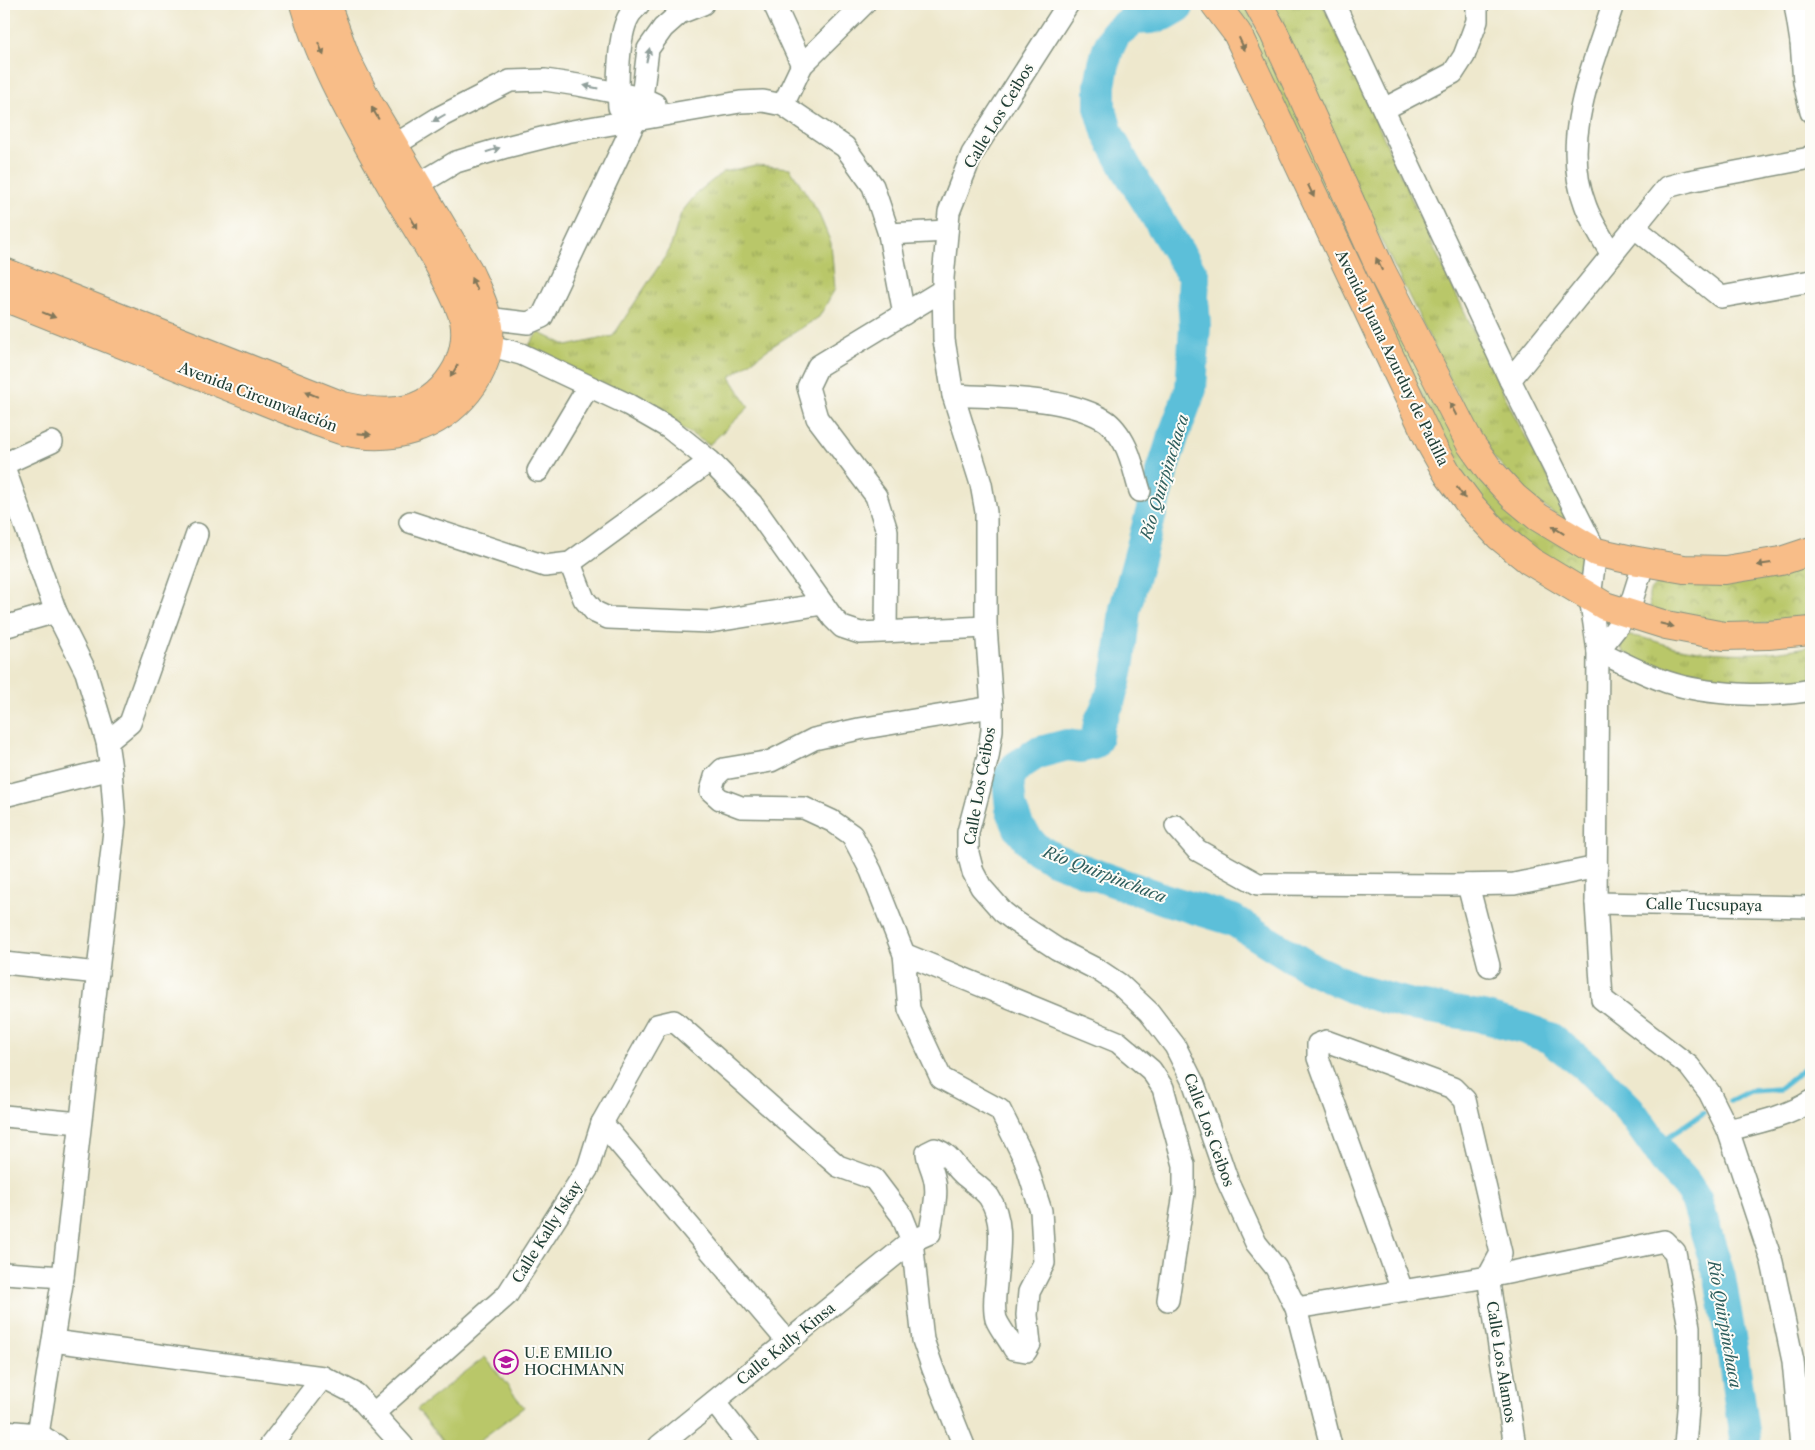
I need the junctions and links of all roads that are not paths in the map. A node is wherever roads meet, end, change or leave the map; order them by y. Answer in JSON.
{"nodes":[{"id":1,"x":304,"y":4,"type":"edge"},
{"id":2,"x":326,"y":4,"type":"edge"},
{"id":3,"x":639,"y":4,"type":"edge"},
{"id":4,"x":703,"y":4,"type":"edge"},
{"id":5,"x":774,"y":4,"type":"edge"},
{"id":6,"x":864,"y":4,"type":"edge"},
{"id":7,"x":1068,"y":4,"type":"edge"},
{"id":8,"x":1215,"y":4,"type":"edge"},
{"id":9,"x":1258,"y":4,"type":"edge"},
{"id":10,"x":1334,"y":4,"type":"edge"},
{"id":11,"x":1477,"y":4,"type":"edge"},
{"id":12,"x":1613,"y":4,"type":"edge"},
{"id":13,"x":1795,"y":4,"type":"edge"},
{"id":14,"x":677,"y":8,"type":"edge"},
{"id":15,"x":1806,"y":37,"type":"edge"},
{"id":16,"x":802,"y":65,"type":"junction"},
{"id":17,"x":618,"y":93,"type":"junction"},
{"id":18,"x":642,"y":98,"type":"junction"},
{"id":19,"x":783,"y":105,"type":"junction"},
{"id":20,"x":1384,"y":109,"type":"junction"},
{"id":21,"x":1811,"y":112,"type":"edge"},
{"id":22,"x":670,"y":113,"type":"junction"},
{"id":23,"x":628,"y":121,"type":"junction"},
{"id":24,"x":385,"y":151,"type":"junction"},
{"id":25,"x":1811,"y":156,"type":"edge"},
{"id":26,"x":408,"y":191,"type":"junction"},
{"id":27,"x":1634,"y":227,"type":"junction"},
{"id":28,"x":947,"y":231,"type":"junction"},
{"id":29,"x":889,"y":234,"type":"junction"},
{"id":30,"x":1612,"y":255,"type":"junction"},
{"id":31,"x":4,"y":272,"type":"edge"},
{"id":32,"x":1811,"y":281,"type":"edge"},
{"id":33,"x":943,"y":290,"type":"junction"},
{"id":34,"x":4,"y":297,"type":"edge"},
{"id":35,"x":904,"y":314,"type":"junction"},
{"id":36,"x":487,"y":318,"type":"junction"},
{"id":37,"x":488,"y":345,"type":"junction"},
{"id":38,"x":1510,"y":380,"type":"junction"},
{"id":39,"x":588,"y":387,"type":"junction"},
{"id":40,"x":953,"y":395,"type":"junction"},
{"id":41,"x":52,"y":442,"type":"dead end"},
{"id":42,"x":710,"y":461,"type":"junction"},
{"id":43,"x":4,"y":465,"type":"edge"},
{"id":44,"x":538,"y":471,"type":"dead end"},
{"id":45,"x":1140,"y":491,"type":"dead end"},
{"id":46,"x":410,"y":522,"type":"dead end"},
{"id":47,"x":197,"y":534,"type":"dead end"},
{"id":48,"x":1811,"y":551,"type":"edge"},
{"id":49,"x":1596,"y":552,"type":"junction"},
{"id":50,"x":1644,"y":562,"type":"junction"},
{"id":51,"x":570,"y":563,"type":"junction"},
{"id":52,"x":1590,"y":597,"type":"junction"},
{"id":53,"x":823,"y":604,"type":"junction"},
{"id":54,"x":56,"y":612,"type":"junction"},
{"id":55,"x":1628,"y":613,"type":"junction"},
{"id":56,"x":4,"y":627,"type":"edge"},
{"id":57,"x":986,"y":627,"type":"junction"},
{"id":58,"x":886,"y":631,"type":"junction"},
{"id":59,"x":1811,"y":631,"type":"edge"},
{"id":60,"x":1598,"y":651,"type":"junction"},
{"id":61,"x":1811,"y":690,"type":"edge"},
{"id":62,"x":992,"y":707,"type":"junction"},
{"id":63,"x":106,"y":742,"type":"junction"},
{"id":64,"x":112,"y":769,"type":"junction"},
{"id":65,"x":4,"y":796,"type":"edge"},
{"id":66,"x":1176,"y":826,"type":"dead end"},
{"id":67,"x":1597,"y":867,"type":"junction"},
{"id":68,"x":1468,"y":885,"type":"junction"},
{"id":69,"x":1596,"y":903,"type":"junction"},
{"id":70,"x":1811,"y":907,"type":"edge"},
{"id":71,"x":904,"y":954,"type":"junction"},
{"id":72,"x":4,"y":963,"type":"edge"},
{"id":73,"x":1490,"y":966,"type":"dead end"},
{"id":74,"x":98,"y":973,"type":"junction"},
{"id":75,"x":1811,"y":1101,"type":"edge"},
{"id":76,"x":4,"y":1116,"type":"edge"},
{"id":77,"x":80,"y":1123,"type":"junction"},
{"id":78,"x":602,"y":1123,"type":"junction"},
{"id":79,"x":1728,"y":1130,"type":"junction"},
{"id":80,"x":912,"y":1241,"type":"junction"},
{"id":81,"x":4,"y":1273,"type":"edge"},
{"id":82,"x":63,"y":1277,"type":"junction"},
{"id":83,"x":1488,"y":1277,"type":"junction"},
{"id":84,"x":1402,"y":1290,"type":"junction"},
{"id":85,"x":1168,"y":1300,"type":"dead end"},
{"id":86,"x":1296,"y":1308,"type":"junction"},
{"id":87,"x":53,"y":1341,"type":"junction"},
{"id":88,"x":788,"y":1342,"type":"junction"},
{"id":89,"x":323,"y":1376,"type":"junction"},
{"id":90,"x":714,"y":1402,"type":"junction"},
{"id":91,"x":374,"y":1413,"type":"junction"},
{"id":92,"x":4,"y":1431,"type":"edge"},
{"id":93,"x":36,"y":1440,"type":"edge"},
{"id":94,"x":57,"y":1446,"type":"edge"},
{"id":95,"x":270,"y":1446,"type":"edge"},
{"id":96,"x":402,"y":1446,"type":"edge"},
{"id":97,"x":659,"y":1446,"type":"edge"},
{"id":98,"x":749,"y":1446,"type":"edge"},
{"id":99,"x":964,"y":1446,"type":"edge"},
{"id":100,"x":1331,"y":1446,"type":"edge"},
{"id":101,"x":1515,"y":1446,"type":"edge"},
{"id":102,"x":1685,"y":1446,"type":"edge"},
{"id":103,"x":1801,"y":1446,"type":"edge"}],
"edges":[{"from":1,"to":24,"type":"highway","name":"Avenida Circunvalación","one_way":true},
{"from":24,"to":2,"type":"highway","name":"Avenida Circunvalación","one_way":true},
{"from":3,"to":17,"type":"street"},
{"from":4,"to":14,"type":"street"},
{"from":5,"to":16,"type":"street"},
{"from":6,"to":16,"type":"street"},
{"from":7,"to":28,"type":"street","name":"Calle Los Ceibos"},
{"from":8,"to":52,"type":"highway","name":"Avenida Juana Azurduy de Padilla","one_way":true},
{"from":49,"to":9,"type":"highway","name":"Avenida Juana Azurduy de Padilla","one_way":true},
{"from":10,"to":20,"type":"street"},
{"from":11,"to":20,"type":"street"},
{"from":12,"to":30,"type":"street"},
{"from":13,"to":15,"type":"street"},
{"from":18,"to":14,"type":"street","one_way":true},
{"from":15,"to":21,"type":"street"},
{"from":16,"to":19,"type":"street"},
{"from":17,"to":18,"type":"street"},
{"from":17,"to":23,"type":"street"},
{"from":17,"to":24,"type":"street","one_way":true},
{"from":18,"to":22,"type":"street"},
{"from":18,"to":23,"type":"street"},
{"from":19,"to":22,"type":"street"},
{"from":19,"to":29,"type":"street"},
{"from":20,"to":38,"type":"street"},
{"from":22,"to":23,"type":"street"},
{"from":26,"to":23,"type":"street","one_way":true},
{"from":23,"to":36,"type":"street"},
{"from":24,"to":26,"type":"highway","name":"Avenida Circunvalación"},
{"from":25,"to":27,"type":"street"},
{"from":26,"to":31,"type":"highway","name":"Avenida Circunvalación","one_way":true},
{"from":36,"to":26,"type":"highway","name":"Avenida Circunvalación","one_way":true},
{"from":27,"to":30,"type":"street"},
{"from":27,"to":32,"type":"street"},
{"from":28,"to":29,"type":"street"},
{"from":28,"to":33,"type":"street","name":"Calle Los Ceibos"},
{"from":29,"to":35,"type":"street"},
{"from":30,"to":38,"type":"street"},
{"from":33,"to":35,"type":"street"},
{"from":33,"to":40,"type":"street","name":"Calle Los Ceibos"},
{"from":34,"to":37,"type":"highway","name":"Avenida Circunvalación","one_way":true},
{"from":35,"to":58,"type":"street"},
{"from":36,"to":37,"type":"highway","name":"Avenida Circunvalación"},
{"from":37,"to":39,"type":"street"},
{"from":38,"to":49,"type":"street"},
{"from":39,"to":42,"type":"street"},
{"from":39,"to":44,"type":"street"},
{"from":40,"to":45,"type":"street"},
{"from":40,"to":57,"type":"street","name":"Calle Los Ceibos"},
{"from":41,"to":43,"type":"street"},
{"from":42,"to":51,"type":"street"},
{"from":42,"to":53,"type":"street"},
{"from":43,"to":54,"type":"street"},
{"from":46,"to":51,"type":"street"},
{"from":47,"to":63,"type":"street"},
{"from":48,"to":50,"type":"highway","name":"Avenida Juana Azurduy de Padilla","one_way":true},
{"from":49,"to":50,"type":"highway","name":"Avenida Juana Azurduy de Padilla"},
{"from":49,"to":52,"type":"street"},
{"from":50,"to":55,"type":"street"},
{"from":51,"to":53,"type":"street"},
{"from":52,"to":55,"type":"highway","name":"Avenida Juana Azurduy de Padilla"},
{"from":52,"to":60,"type":"street"},
{"from":53,"to":58,"type":"street"},
{"from":54,"to":56,"type":"street"},
{"from":54,"to":63,"type":"street"},
{"from":55,"to":59,"type":"highway","name":"Avenida Juana Azurduy de Padilla","one_way":true},
{"from":55,"to":60,"type":"street"},
{"from":57,"to":58,"type":"street"},
{"from":57,"to":62,"type":"street","name":"Calle Los Ceibos"},
{"from":60,"to":61,"type":"street"},
{"from":60,"to":67,"type":"street"},
{"from":62,"to":71,"type":"street"},
{"from":62,"to":86,"type":"street","name":"Calle Los Ceibos"},
{"from":63,"to":64,"type":"street"},
{"from":64,"to":65,"type":"street"},
{"from":64,"to":74,"type":"street"},
{"from":66,"to":68,"type":"street"},
{"from":67,"to":68,"type":"street"},
{"from":67,"to":69,"type":"street"},
{"from":68,"to":73,"type":"street"},
{"from":69,"to":70,"type":"street","name":"Calle Tucsupaya"},
{"from":69,"to":79,"type":"street"},
{"from":71,"to":80,"type":"street","name":"Calle Kally Kinsa"},
{"from":71,"to":85,"type":"street"},
{"from":72,"to":74,"type":"street"},
{"from":74,"to":77,"type":"street"},
{"from":75,"to":79,"type":"street"},
{"from":76,"to":77,"type":"street"},
{"from":77,"to":82,"type":"street"},
{"from":78,"to":80,"type":"street","name":"Calle Kally Iskay"},
{"from":78,"to":88,"type":"street"},
{"from":78,"to":91,"type":"street","name":"Calle Kally Iskay"},
{"from":79,"to":103,"type":"street"},
{"from":80,"to":88,"type":"street","name":"Calle Kally Kinsa"},
{"from":80,"to":99,"type":"street"},
{"from":81,"to":82,"type":"street"},
{"from":82,"to":87,"type":"street"},
{"from":83,"to":84,"type":"street"},
{"from":83,"to":84,"type":"street"},
{"from":83,"to":101,"type":"street","name":"Calle Los Alamos"},
{"from":83,"to":102,"type":"street"},
{"from":84,"to":86,"type":"street"},
{"from":86,"to":100,"type":"street","name":"Calle Los Ceibos"},
{"from":87,"to":89,"type":"street"},
{"from":87,"to":93,"type":"street"},
{"from":88,"to":90,"type":"street","name":"Calle Kally Kinsa"},
{"from":89,"to":91,"type":"street"},
{"from":89,"to":95,"type":"street"},
{"from":90,"to":97,"type":"street","name":"Calle Kally Kinsa"},
{"from":90,"to":98,"type":"street"},
{"from":91,"to":96,"type":"street"},
{"from":92,"to":93,"type":"street"},
{"from":93,"to":94,"type":"street"}]}
